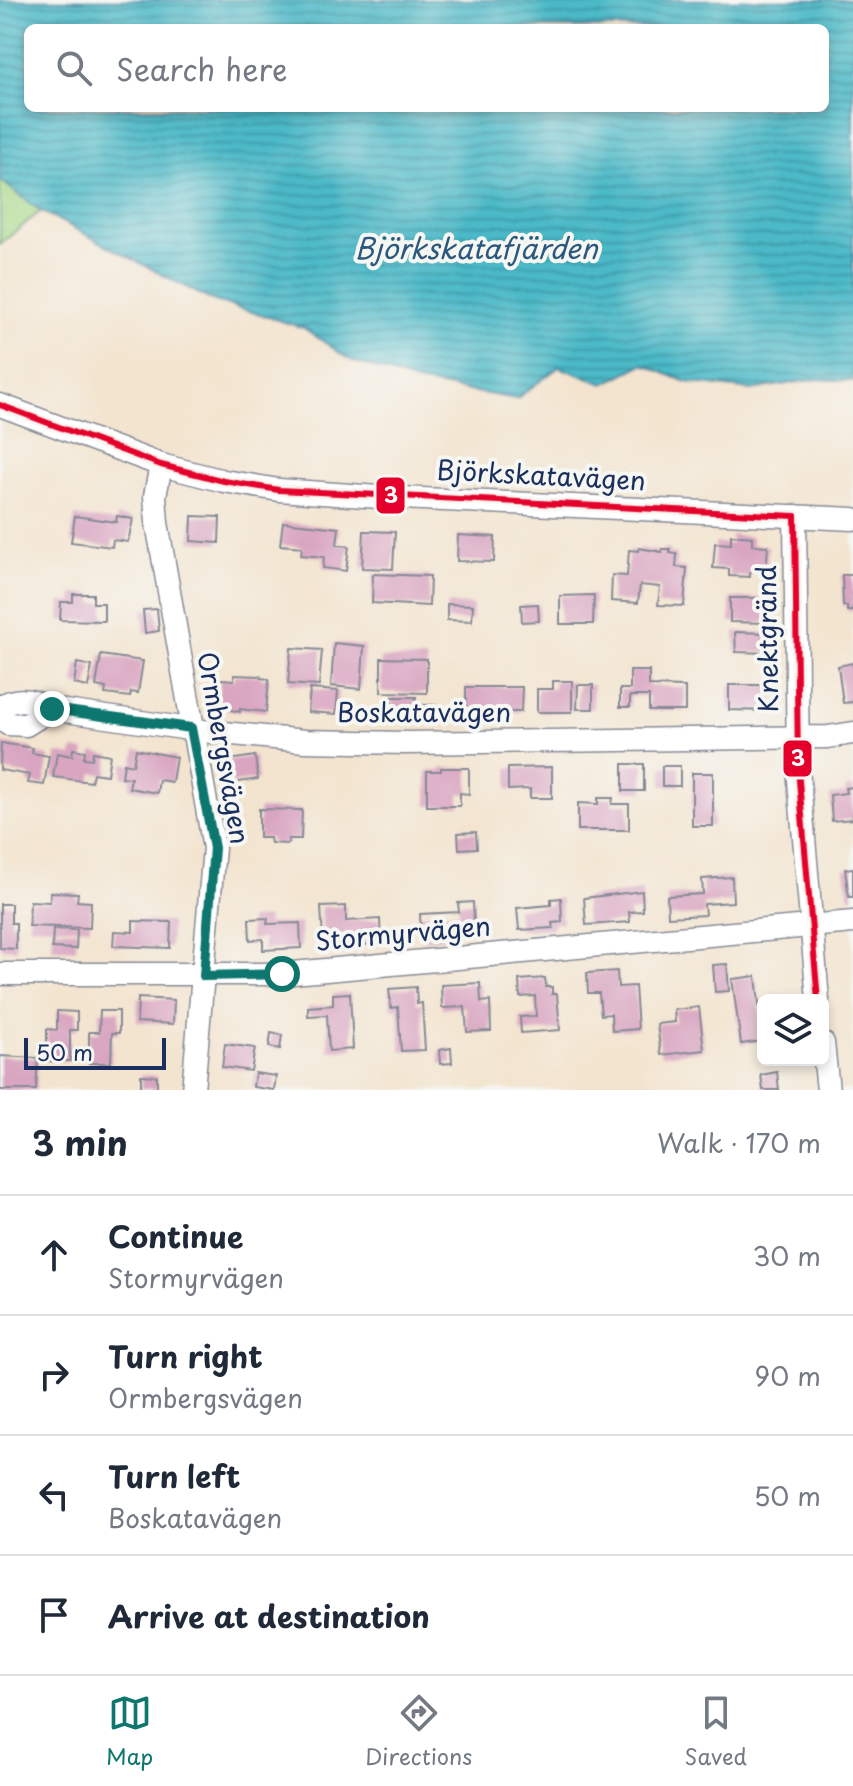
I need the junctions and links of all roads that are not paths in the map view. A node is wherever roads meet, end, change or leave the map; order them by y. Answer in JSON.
{"nodes":[{"id":1,"x":0,"y":405,"type":"edge"},
{"id":2,"x":161,"y":465,"type":"junction"},
{"id":3,"x":795,"y":516,"type":"junction"},
{"id":4,"x":853,"y":519,"type":"edge"},
{"id":5,"x":52,"y":709,"type":"dead end"},
{"id":6,"x":191,"y":728,"type":"junction"},
{"id":7,"x":853,"y":733,"type":"edge"},
{"id":8,"x":797,"y":738,"type":"junction"},
{"id":9,"x":853,"y":922,"type":"edge"},
{"id":10,"x":810,"y":927,"type":"junction"},
{"id":11,"x":0,"y":974,"type":"edge"},
{"id":12,"x":204,"y":976,"type":"junction"},
{"id":13,"x":817,"y":994,"type":"edge"},
{"id":14,"x":825,"y":1066,"type":"edge"},
{"id":15,"x":193,"y":1090,"type":"edge"},
{"id":16,"x":828,"y":1090,"type":"edge"}],
"edges":[{"from":1,"to":2,"type":"street","name":"Björkskatavägen"},
{"from":2,"to":3,"type":"street","name":"Björkskatavägen"},
{"from":2,"to":6,"type":"street","name":"Ormbergsvägen"},
{"from":3,"to":4,"type":"street","name":"Björkskatavägen"},
{"from":3,"to":8,"type":"street","name":"Knektgränd"},
{"from":5,"to":6,"type":"street","name":"Boskatavägen"},
{"from":6,"to":8,"type":"street","name":"Boskatavägen"},
{"from":6,"to":12,"type":"street","name":"Ormbergsvägen"},
{"from":7,"to":8,"type":"street","name":"Boskatavägen"},
{"from":8,"to":10,"type":"street","name":"Knektgränd"},
{"from":9,"to":10,"type":"street","name":"Stormyrvägen"},
{"from":10,"to":12,"type":"street","name":"Stormyrvägen"},
{"from":10,"to":13,"type":"street","name":"Knektgränd"},
{"from":11,"to":12,"type":"street","name":"Stormyrvägen"},
{"from":12,"to":15,"type":"street","name":"Ormbergsvägen"},
{"from":14,"to":16,"type":"street"}]}
